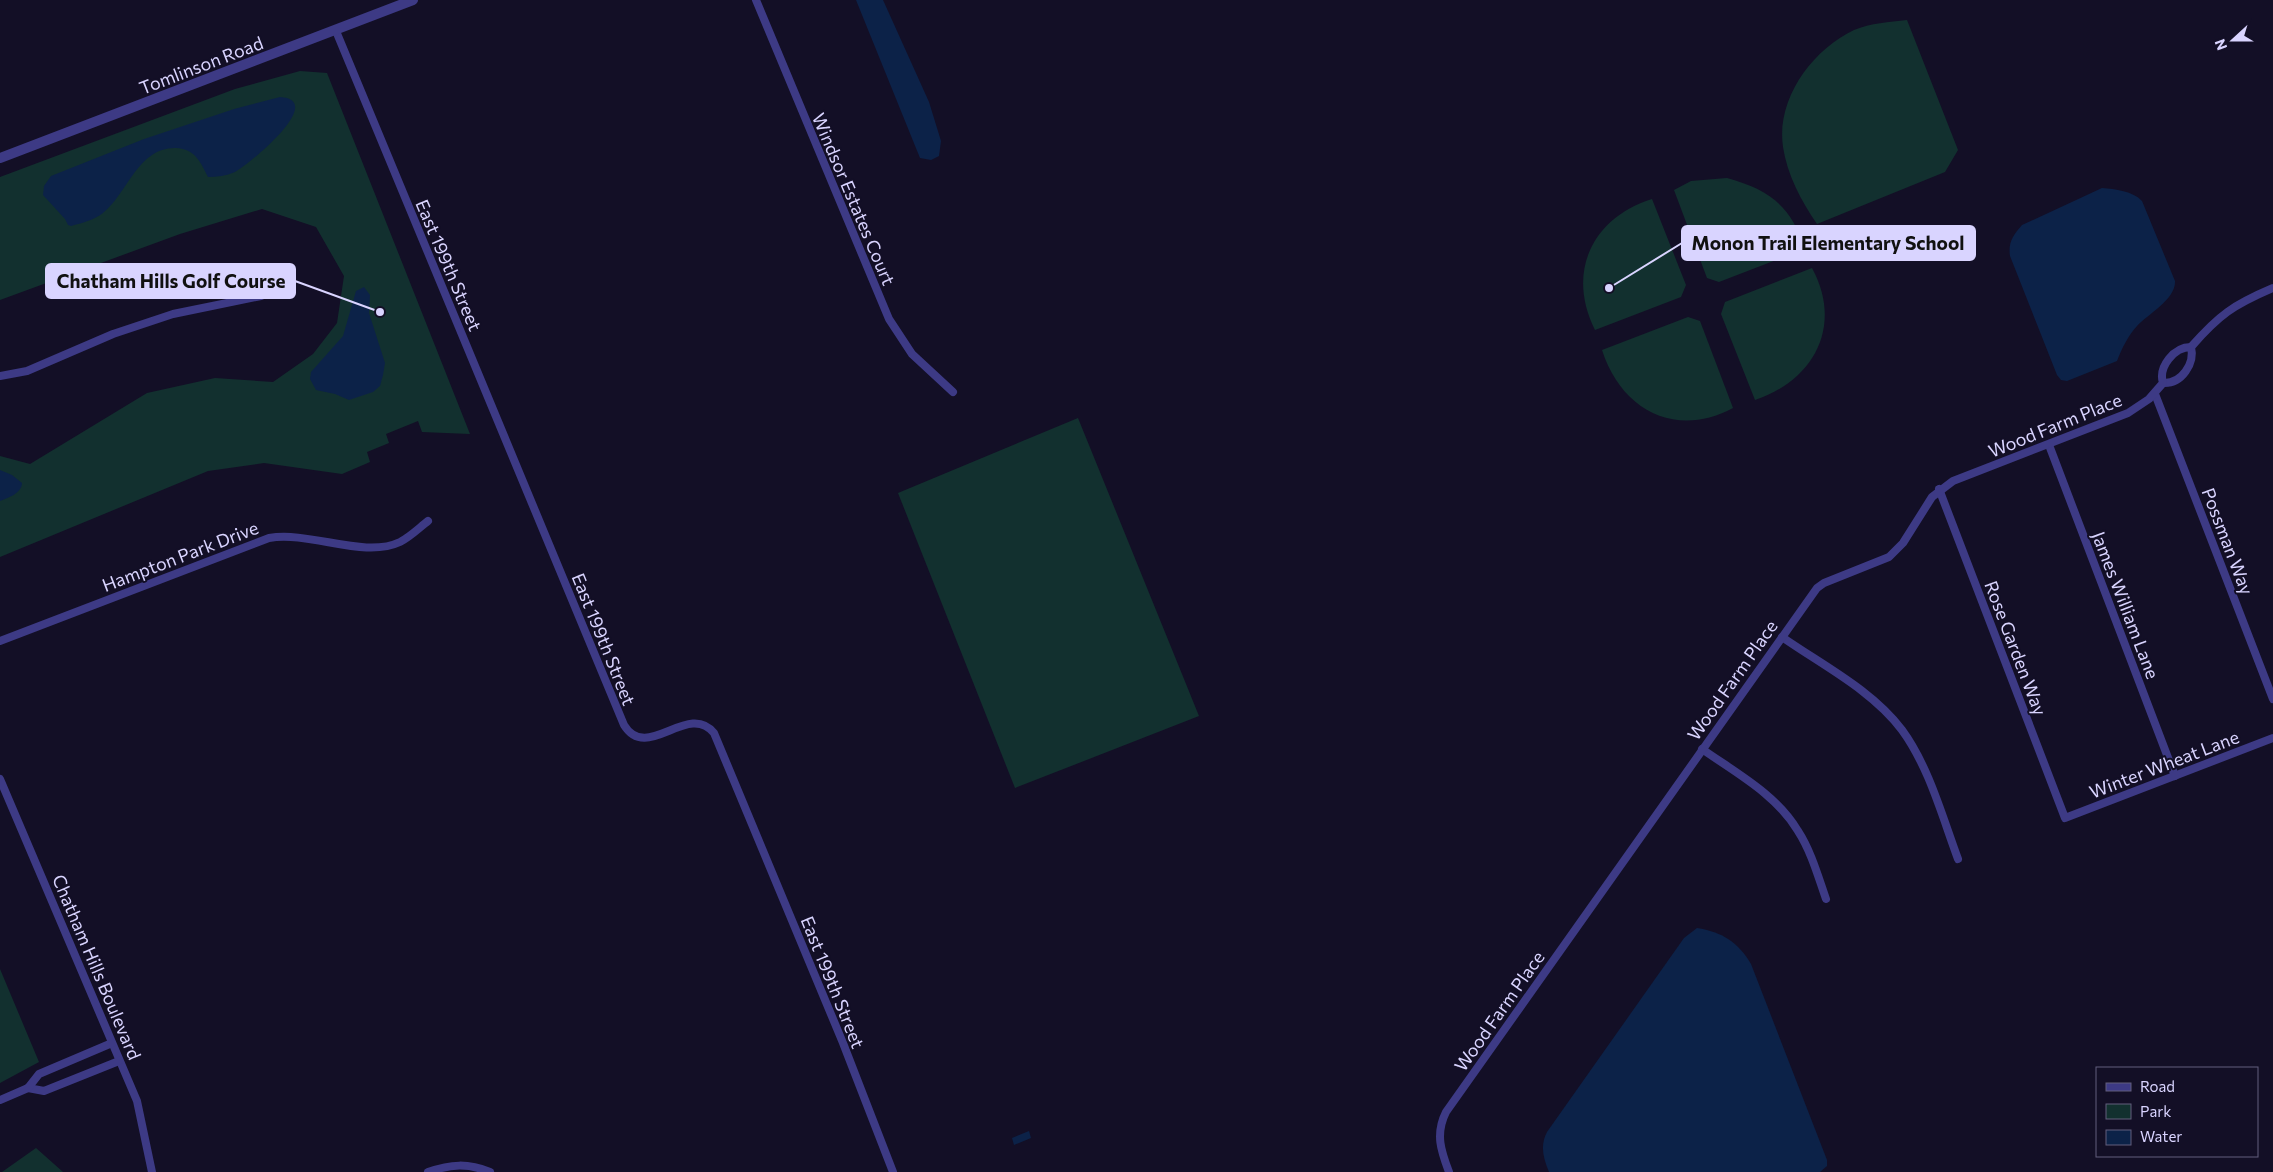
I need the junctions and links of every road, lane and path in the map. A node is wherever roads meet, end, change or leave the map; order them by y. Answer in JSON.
{"nodes":[{"id":1,"x":413,"y":0,"type":"edge"},
{"id":2,"x":756,"y":0,"type":"edge"},
{"id":3,"x":336,"y":31,"type":"junction"},
{"id":4,"x":0,"y":158,"type":"edge"},
{"id":5,"x":2273,"y":288,"type":"edge"},
{"id":6,"x":261,"y":296,"type":"dead end"},
{"id":7,"x":2191,"y":347,"type":"junction"},
{"id":8,"x":0,"y":376,"type":"edge"},
{"id":9,"x":2164,"y":383,"type":"junction"},
{"id":10,"x":954,"y":392,"type":"dead end"},
{"id":11,"x":2155,"y":394,"type":"junction"},
{"id":12,"x":2049,"y":445,"type":"junction"},
{"id":13,"x":1939,"y":489,"type":"junction"},
{"id":14,"x":428,"y":521,"type":"dead end"},
{"id":15,"x":1782,"y":637,"type":"junction"},
{"id":16,"x":1,"y":642,"type":"edge"},
{"id":17,"x":2273,"y":699,"type":"edge"},
{"id":18,"x":2273,"y":738,"type":"edge"},
{"id":19,"x":1702,"y":749,"type":"junction"},
{"id":20,"x":2175,"y":776,"type":"junction"},
{"id":21,"x":0,"y":779,"type":"edge"},
{"id":22,"x":2065,"y":818,"type":"joint"},
{"id":23,"x":1958,"y":859,"type":"dead end"},
{"id":24,"x":1826,"y":898,"type":"dead end"},
{"id":25,"x":112,"y":1043,"type":"junction"},
{"id":26,"x":119,"y":1060,"type":"junction"},
{"id":27,"x":28,"y":1088,"type":"junction"},
{"id":28,"x":0,"y":1100,"type":"edge"},
{"id":29,"x":152,"y":1172,"type":"edge"},
{"id":30,"x":428,"y":1172,"type":"edge"},
{"id":31,"x":490,"y":1172,"type":"edge"},
{"id":32,"x":893,"y":1172,"type":"edge"},
{"id":33,"x":1449,"y":1172,"type":"edge"}],
"edges":[{"from":1,"to":3,"type":"street","name":"Tomlinson Road"},
{"from":2,"to":10,"type":"street","name":"Windsor Estates Court"},
{"from":3,"to":4,"type":"street","name":"Tomlinson Road"},
{"from":3,"to":32,"type":"street","name":"East 199th Street"},
{"from":5,"to":7,"type":"street","name":"Wood Farm Place"},
{"from":6,"to":8,"type":"street"},
{"from":7,"to":9,"type":"street","name":"Wood Farm Place"},
{"from":7,"to":9,"type":"street","name":"Wood Farm Place"},
{"from":9,"to":11,"type":"street","name":"Wood Farm Place"},
{"from":11,"to":12,"type":"street","name":"Wood Farm Place"},
{"from":11,"to":17,"type":"street","name":"Possman Way"},
{"from":12,"to":13,"type":"street","name":"Wood Farm Place"},
{"from":12,"to":20,"type":"street","name":"James William Lane"},
{"from":13,"to":15,"type":"street","name":"Wood Farm Place"},
{"from":13,"to":22,"type":"street","name":"Rose Garden Way"},
{"from":14,"to":16,"type":"street","name":"Hampton Park Drive"},
{"from":15,"to":19,"type":"street","name":"Wood Farm Place"},
{"from":15,"to":23,"type":"street"},
{"from":18,"to":20,"type":"street","name":"Winter Wheat Lane"},
{"from":19,"to":24,"type":"street"},
{"from":19,"to":33,"type":"street","name":"Wood Farm Place"},
{"from":20,"to":22,"type":"street","name":"Winter Wheat Lane"},
{"from":21,"to":25,"type":"street","name":"Chatham Hills Boulevard"},
{"from":25,"to":26,"type":"street","name":"Chatham Hills Boulevard"},
{"from":25,"to":27,"type":"street"},
{"from":26,"to":27,"type":"street"},
{"from":26,"to":29,"type":"street","name":"Chatham Hills Boulevard"},
{"from":27,"to":28,"type":"street"},
{"from":30,"to":31,"type":"street"}]}
